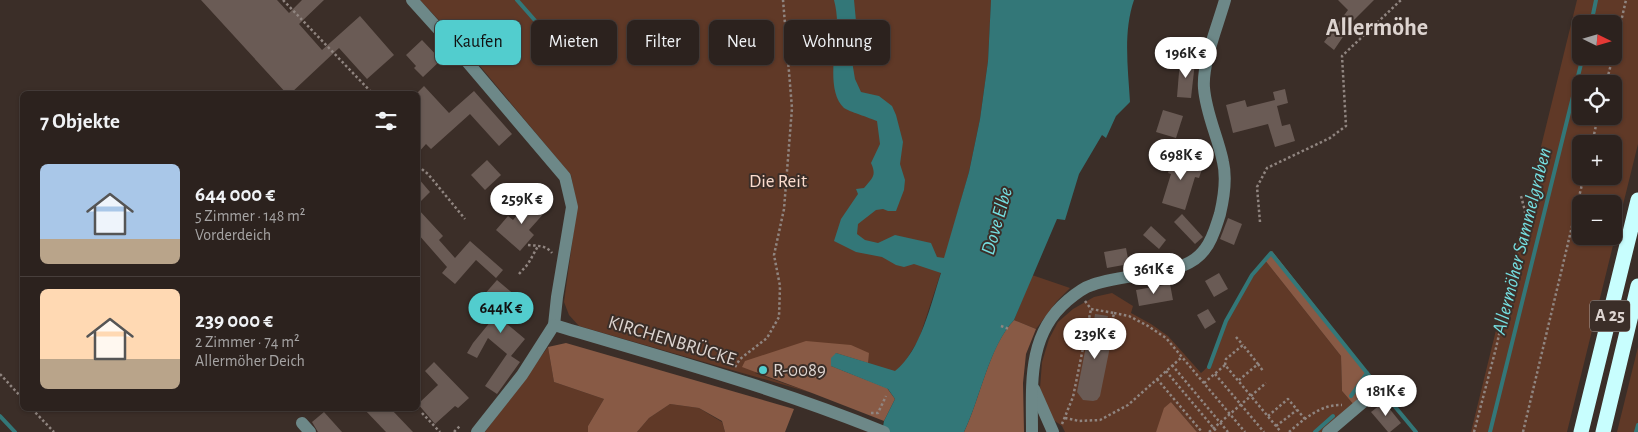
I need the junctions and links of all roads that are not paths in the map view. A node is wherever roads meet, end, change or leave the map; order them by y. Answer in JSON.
{"nodes":[{"id":1,"x":412,"y":0,"type":"edge"},
{"id":2,"x":1225,"y":0,"type":"edge"},
{"id":3,"x":1638,"y":200,"type":"edge"},
{"id":4,"x":1638,"y":286,"type":"edge"},
{"id":5,"x":554,"y":325,"type":"junction"},
{"id":6,"x":1032,"y":384,"type":"junction"},
{"id":7,"x":1375,"y":392,"type":"dead end"},
{"id":8,"x":477,"y":432,"type":"edge"},
{"id":9,"x":884,"y":432,"type":"edge"},
{"id":10,"x":1032,"y":432,"type":"edge"},
{"id":11,"x":1053,"y":432,"type":"edge"},
{"id":12,"x":1328,"y":432,"type":"edge"},
{"id":13,"x":1581,"y":432,"type":"edge"},
{"id":14,"x":1603,"y":432,"type":"edge"}],
"edges":[{"from":1,"to":5,"type":"street"},
{"from":2,"to":6,"type":"street"},
{"from":3,"to":13,"type":"highway","number":"A 25"},
{"from":4,"to":14,"type":"highway","number":"A 25"},
{"from":5,"to":8,"type":"street"},
{"from":5,"to":9,"type":"street","name":"KIRCHENBRÜCKE"},
{"from":6,"to":10,"type":"street"},
{"from":6,"to":11,"type":"street"},
{"from":7,"to":12,"type":"street"}]}
